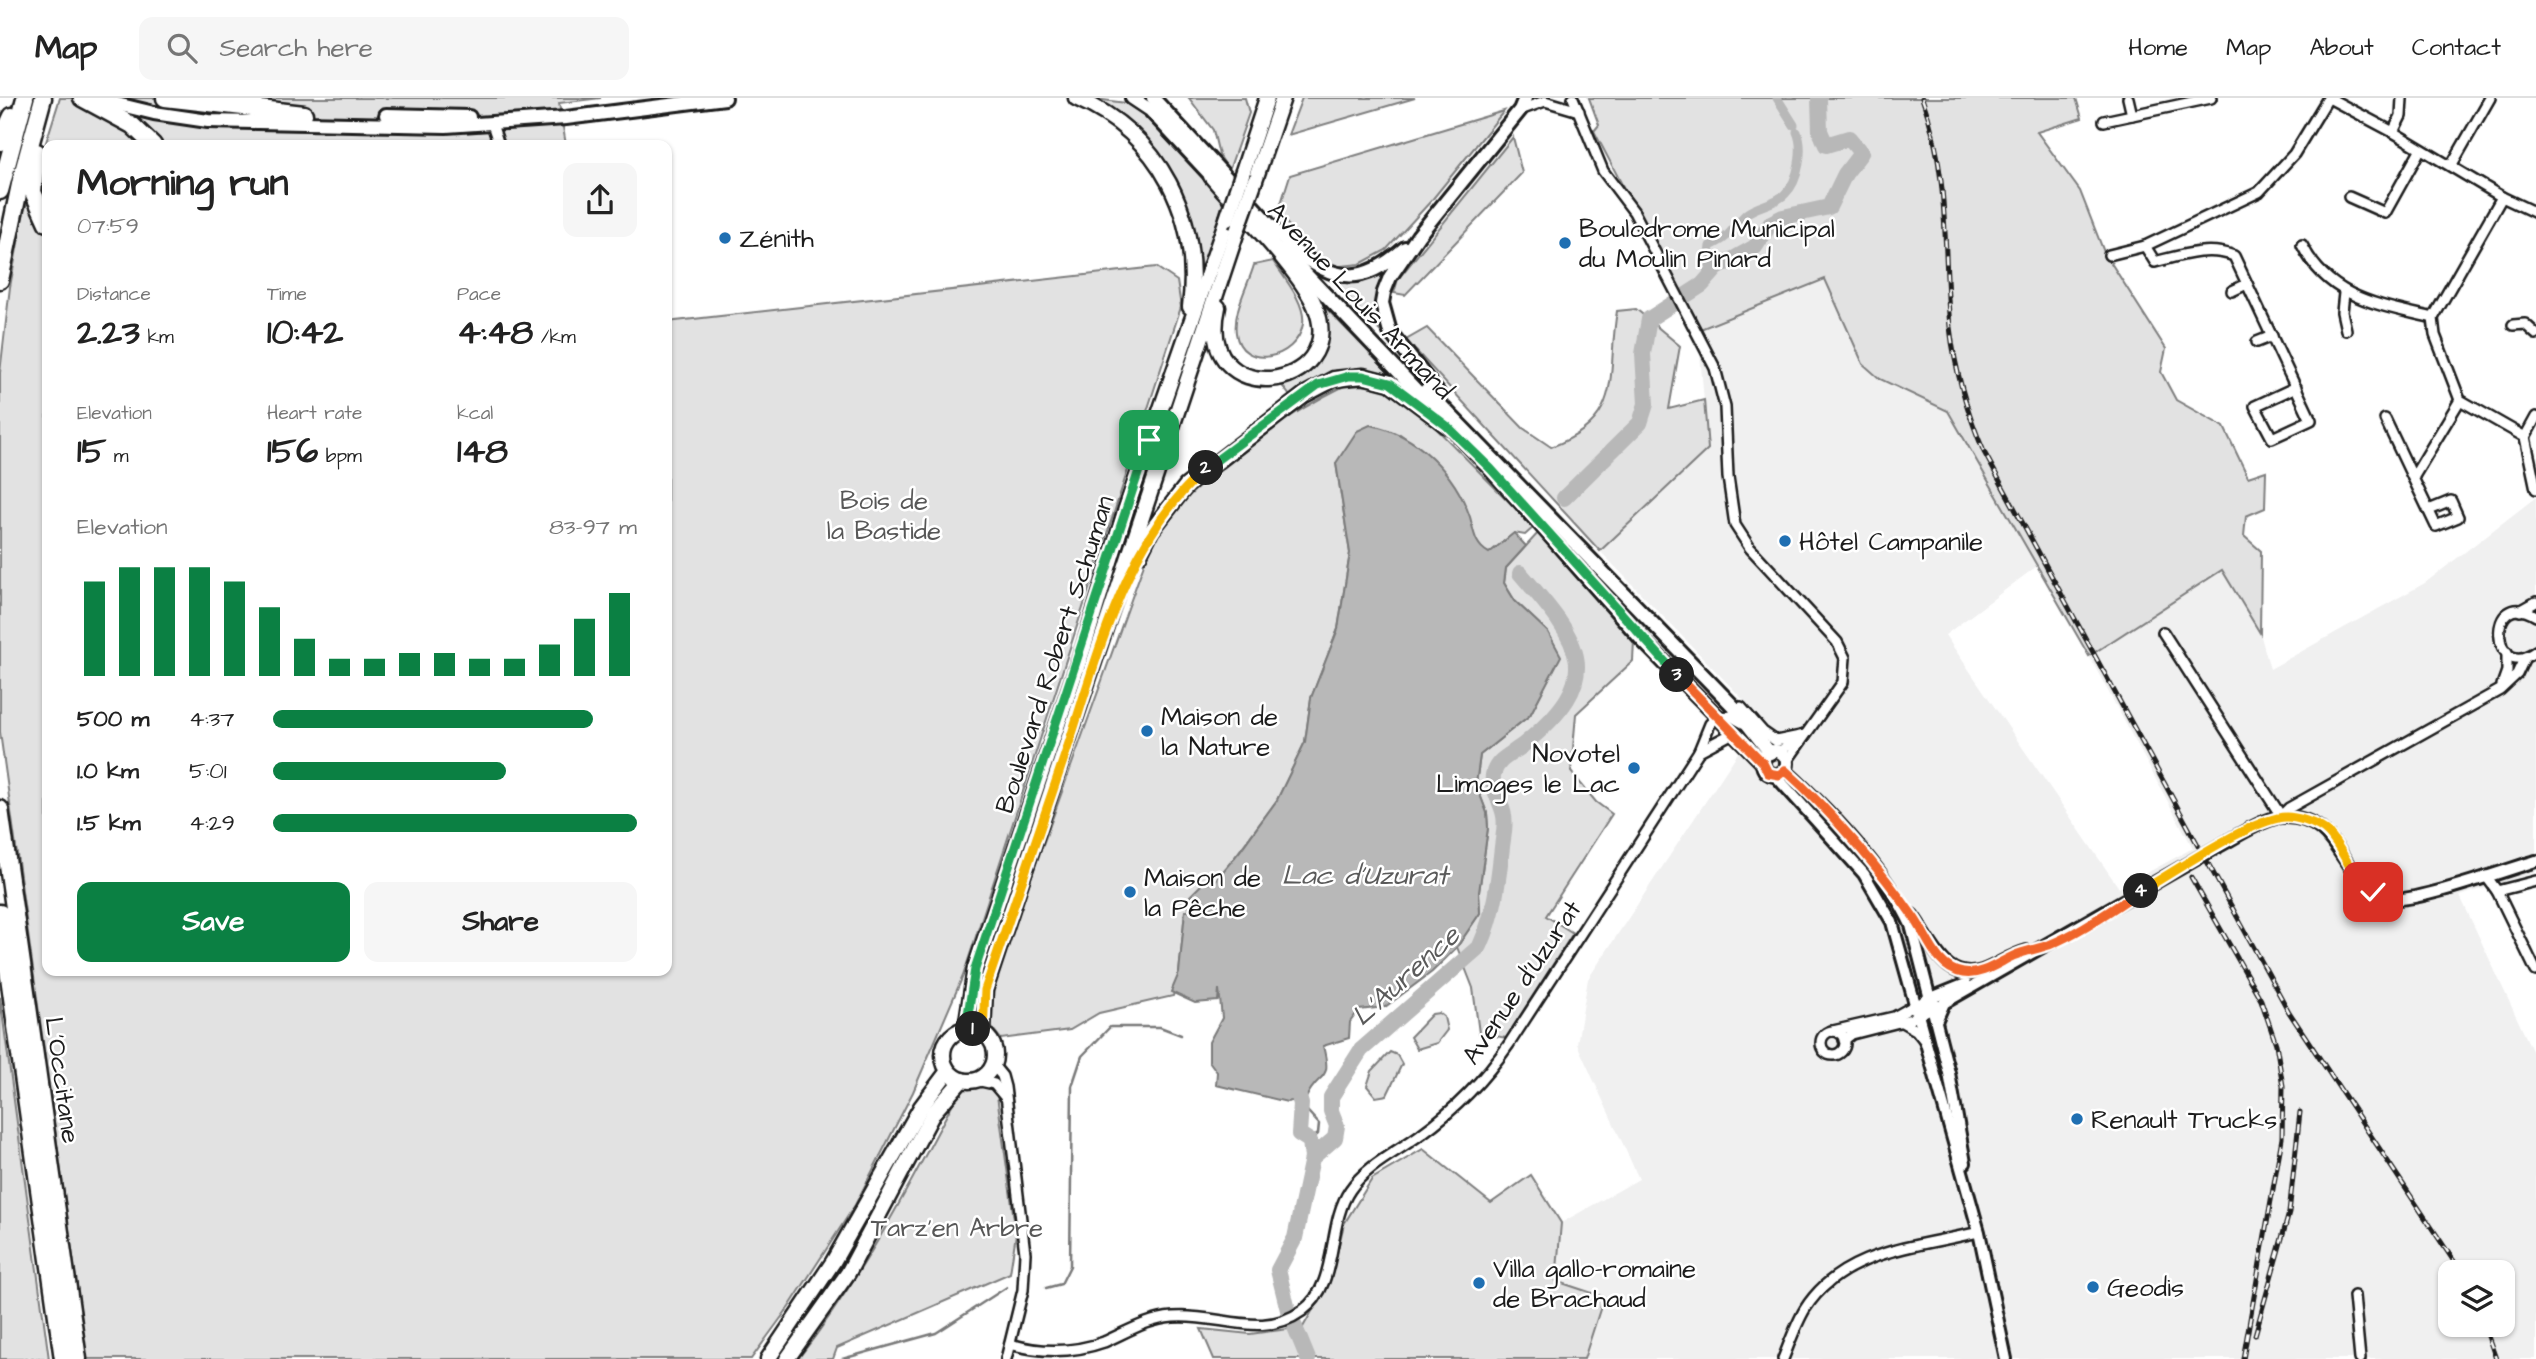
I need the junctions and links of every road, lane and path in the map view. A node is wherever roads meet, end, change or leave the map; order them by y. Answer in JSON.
{"nodes":[{"id":1,"x":23,"y":98,"type":"edge"},
{"id":2,"x":82,"y":98,"type":"edge"},
{"id":3,"x":92,"y":98,"type":"edge"},
{"id":4,"x":165,"y":98,"type":"edge"},
{"id":5,"x":673,"y":98,"type":"edge"},
{"id":6,"x":725,"y":98,"type":"edge"},
{"id":7,"x":1076,"y":98,"type":"edge"},
{"id":8,"x":1132,"y":98,"type":"edge"},
{"id":9,"x":1153,"y":98,"type":"edge"},
{"id":10,"x":1267,"y":98,"type":"edge"},
{"id":11,"x":1283,"y":98,"type":"edge"},
{"id":12,"x":1573,"y":98,"type":"edge"},
{"id":13,"x":2128,"y":98,"type":"edge"},
{"id":14,"x":2211,"y":98,"type":"edge"},
{"id":15,"x":2328,"y":98,"type":"edge"},
{"id":16,"x":2402,"y":98,"type":"edge"},
{"id":17,"x":2490,"y":98,"type":"edge"},
{"id":18,"x":1523,"y":104,"type":"edge"},
{"id":19,"x":41,"y":105,"type":"edge"},
{"id":20,"x":1579,"y":111,"type":"junction"},
{"id":21,"x":304,"y":114,"type":"junction"},
{"id":22,"x":2132,"y":115,"type":"junction"},
{"id":23,"x":197,"y":118,"type":"junction"},
{"id":24,"x":2104,"y":121,"type":"dead end"},
{"id":25,"x":492,"y":124,"type":"junction"},
{"id":26,"x":2393,"y":132,"type":"junction"},
{"id":27,"x":147,"y":140,"type":"edge"},
{"id":28,"x":497,"y":140,"type":"edge"},
{"id":29,"x":0,"y":141,"type":"edge"},
{"id":30,"x":2420,"y":150,"type":"junction"},
{"id":31,"x":2451,"y":166,"type":"junction"},
{"id":32,"x":1211,"y":176,"type":"junction"},
{"id":33,"x":1249,"y":176,"type":"junction"},
{"id":34,"x":0,"y":191,"type":"edge"},
{"id":35,"x":2349,"y":197,"type":"dead end"},
{"id":36,"x":2502,"y":197,"type":"junction"},
{"id":37,"x":42,"y":212,"type":"edge"},
{"id":38,"x":2536,"y":213,"type":"edge"},
{"id":39,"x":1418,"y":236,"type":"junction"},
{"id":40,"x":1235,"y":237,"type":"junction"},
{"id":41,"x":2302,"y":245,"type":"dead end"},
{"id":42,"x":2145,"y":246,"type":"junction"},
{"id":43,"x":1291,"y":248,"type":"junction"},
{"id":44,"x":2109,"y":255,"type":"dead end"},
{"id":45,"x":0,"y":280,"type":"edge"},
{"id":46,"x":2247,"y":284,"type":"junction"},
{"id":47,"x":2232,"y":291,"type":"dead end"},
{"id":48,"x":2344,"y":293,"type":"junction"},
{"id":49,"x":2433,"y":318,"type":"junction"},
{"id":50,"x":2513,"y":325,"type":"dead end"},
{"id":51,"x":2346,"y":330,"type":"dead end"},
{"id":52,"x":2536,"y":334,"type":"edge"},
{"id":53,"x":2272,"y":336,"type":"junction"},
{"id":54,"x":2257,"y":342,"type":"dead end"},
{"id":55,"x":1173,"y":371,"type":"junction"},
{"id":56,"x":2296,"y":387,"type":"junction"},
{"id":57,"x":2460,"y":400,"type":"junction"},
{"id":58,"x":2536,"y":417,"type":"edge"},
{"id":59,"x":2385,"y":419,"type":"dead end"},
{"id":60,"x":1447,"y":426,"type":"junction"},
{"id":61,"x":2525,"y":438,"type":"junction"},
{"id":62,"x":1477,"y":441,"type":"junction"},
{"id":63,"x":2413,"y":478,"type":"junction"},
{"id":64,"x":2536,"y":489,"type":"edge"},
{"id":65,"x":2429,"y":510,"type":"dead end"},
{"id":66,"x":2536,"y":602,"type":"edge"},
{"id":67,"x":2520,"y":611,"type":"junction"},
{"id":68,"x":2536,"y":617,"type":"edge"},
{"id":69,"x":2163,"y":632,"type":"dead end"},
{"id":70,"x":1100,"y":650,"type":"junction"},
{"id":71,"x":2536,"y":651,"type":"edge"},
{"id":72,"x":2507,"y":652,"type":"junction"},
{"id":73,"x":2525,"y":657,"type":"junction"},
{"id":74,"x":1714,"y":686,"type":"junction"},
{"id":75,"x":2500,"y":690,"type":"junction"},
{"id":76,"x":1717,"y":717,"type":"junction"},
{"id":77,"x":1750,"y":729,"type":"junction"},
{"id":78,"x":1733,"y":733,"type":"junction"},
{"id":79,"x":1805,"y":735,"type":"junction"},
{"id":80,"x":1699,"y":751,"type":"junction"},
{"id":81,"x":1776,"y":762,"type":"junction"},
{"id":82,"x":0,"y":809,"type":"edge"},
{"id":83,"x":2281,"y":816,"type":"junction"},
{"id":84,"x":2536,"y":861,"type":"edge"},
{"id":85,"x":2486,"y":876,"type":"junction"},
{"id":86,"x":2536,"y":881,"type":"edge"},
{"id":87,"x":2497,"y":891,"type":"junction"},
{"id":88,"x":1902,"y":905,"type":"junction"},
{"id":89,"x":0,"y":913,"type":"edge"},
{"id":90,"x":2050,"y":944,"type":"junction"},
{"id":91,"x":2536,"y":971,"type":"edge"},
{"id":92,"x":1982,"y":981,"type":"junction"},
{"id":93,"x":1950,"y":999,"type":"junction"},
{"id":94,"x":1924,"y":1006,"type":"junction"},
{"id":95,"x":1902,"y":1022,"type":"junction"},
{"id":96,"x":1937,"y":1025,"type":"junction"},
{"id":97,"x":966,"y":1028,"type":"junction"},
{"id":98,"x":1833,"y":1031,"type":"junction"},
{"id":99,"x":983,"y":1032,"type":"junction"},
{"id":100,"x":1941,"y":1038,"type":"junction"},
{"id":101,"x":1844,"y":1040,"type":"junction"},
{"id":102,"x":1925,"y":1043,"type":"junction"},
{"id":103,"x":993,"y":1065,"type":"junction"},
{"id":104,"x":948,"y":1071,"type":"junction"},
{"id":105,"x":969,"y":1080,"type":"junction"},
{"id":106,"x":1005,"y":1097,"type":"junction"},
{"id":107,"x":1971,"y":1200,"type":"junction"},
{"id":108,"x":1979,"y":1232,"type":"junction"},
{"id":109,"x":2354,"y":1296,"type":"dead end"},
{"id":110,"x":1010,"y":1344,"type":"junction"},
{"id":111,"x":1033,"y":1355,"type":"edge"},
{"id":112,"x":64,"y":1359,"type":"edge"},
{"id":113,"x":78,"y":1359,"type":"edge"},
{"id":114,"x":768,"y":1359,"type":"edge"},
{"id":115,"x":787,"y":1359,"type":"edge"},
{"id":116,"x":1006,"y":1359,"type":"edge"},
{"id":117,"x":1783,"y":1359,"type":"edge"},
{"id":118,"x":2006,"y":1359,"type":"edge"},
{"id":119,"x":2360,"y":1359,"type":"edge"}],
"edges":[{"from":1,"to":29,"type":"highway"},
{"from":1,"to":34,"type":"highway"},
{"from":2,"to":27,"type":"highway"},
{"from":3,"to":23,"type":"main road"},
{"from":4,"to":21,"type":"highway"},
{"from":5,"to":21,"type":"main road"},
{"from":6,"to":25,"type":"main road"},
{"from":7,"to":55,"type":"main road"},
{"from":8,"to":32,"type":"main road","name":"Avenue Louis Armand"},
{"from":9,"to":43,"type":"main road"},
{"from":10,"to":33,"type":"main road","name":"Boulevard Robert Schuman"},
{"from":11,"to":33,"type":"main road","name":"Boulevard Robert Schuman"},
{"from":12,"to":20,"type":"street"},
{"from":13,"to":22,"type":"street"},
{"from":14,"to":22,"type":"street"},
{"from":15,"to":26,"type":"street"},
{"from":15,"to":42,"type":"street"},
{"from":16,"to":26,"type":"street"},
{"from":17,"to":31,"type":"street"},
{"from":18,"to":20,"type":"street"},
{"from":18,"to":39,"type":"main road"},
{"from":19,"to":37,"type":"highway"},
{"from":19,"to":45,"type":"highway"},
{"from":20,"to":79,"type":"street"},
{"from":21,"to":23,"type":"main road"},
{"from":22,"to":24,"type":"street"},
{"from":23,"to":25,"type":"main road"},
{"from":25,"to":28,"type":"street"},
{"from":26,"to":30,"type":"street"},
{"from":30,"to":31,"type":"street"},
{"from":30,"to":35,"type":"street"},
{"from":31,"to":36,"type":"street"},
{"from":32,"to":40,"type":"main road"},
{"from":32,"to":60,"type":"main road","name":"Avenue Louis Armand"},
{"from":33,"to":40,"type":"main road","name":"Boulevard Robert Schuman","bridge":true},
{"from":33,"to":55,"type":"main road","name":"Boulevard Robert Schuman","bridge":true},
{"from":36,"to":38,"type":"street"},
{"from":36,"to":49,"type":"street"},
{"from":39,"to":43,"type":"main road"},
{"from":39,"to":62,"type":"main road"},
{"from":40,"to":70,"type":"main road","name":"Boulevard Robert Schuman"},
{"from":41,"to":48,"type":"street"},
{"from":42,"to":44,"type":"street"},
{"from":42,"to":46,"type":"street"},
{"from":43,"to":62,"type":"main road","name":"Avenue Louis Armand"},
{"from":46,"to":47,"type":"street"},
{"from":46,"to":53,"type":"street"},
{"from":48,"to":49,"type":"street"},
{"from":48,"to":51,"type":"street"},
{"from":49,"to":57,"type":"street"},
{"from":50,"to":52,"type":"street"},
{"from":53,"to":54,"type":"street"},
{"from":53,"to":56,"type":"street"},
{"from":55,"to":97,"type":"main road","name":"Boulevard Robert Schuman"},
{"from":56,"to":56,"type":"street"},
{"from":57,"to":61,"type":"street"},
{"from":57,"to":63,"type":"street"},
{"from":58,"to":61,"type":"street"},
{"from":59,"to":63,"type":"street"},
{"from":60,"to":70,"type":"main road"},
{"from":60,"to":76,"type":"main road","name":"Avenue Louis Armand"},
{"from":61,"to":64,"type":"street"},
{"from":62,"to":74,"type":"main road","name":"Avenue Louis Armand"},
{"from":63,"to":65,"type":"street"},
{"from":66,"to":67,"type":"street"},
{"from":67,"to":68,"type":"street"},
{"from":67,"to":72,"type":"street"},
{"from":69,"to":83,"type":"street"},
{"from":70,"to":99,"type":"main road","name":"Boulevard Robert Schuman"},
{"from":71,"to":73,"type":"street"},
{"from":72,"to":73,"type":"street"},
{"from":72,"to":75,"type":"street"},
{"from":73,"to":75,"type":"street"},
{"from":74,"to":77,"type":"main road","name":"Avenue Louis Armand"},
{"from":74,"to":79,"type":"street"},
{"from":75,"to":83,"type":"street"},
{"from":76,"to":77,"type":"street"},
{"from":76,"to":78,"type":"main road","name":"Avenue Louis Armand"},
{"from":76,"to":80,"type":"street","name":"Avenue d'Uzurat"},
{"from":77,"to":81,"type":"main road","name":"Avenue Louis Armand"},
{"from":78,"to":80,"type":"street","name":"Avenue d'Uzurat"},
{"from":78,"to":81,"type":"main road","name":"Avenue Louis Armand"},
{"from":79,"to":81,"type":"street"},
{"from":80,"to":111,"type":"street","name":"Avenue d'Uzurat"},
{"from":81,"to":88,"type":"street","name":"Avenue Louis Armand"},
{"from":81,"to":94,"type":"street","name":"Avenue Louis Armand"},
{"from":82,"to":113,"type":"highway","name":"L'Occitane"},
{"from":83,"to":85,"type":"street"},
{"from":83,"to":90,"type":"street","bridge":true},
{"from":84,"to":85,"type":"street"},
{"from":85,"to":87,"type":"street"},
{"from":86,"to":87,"type":"street"},
{"from":87,"to":91,"type":"street"},
{"from":88,"to":90,"type":"street"},
{"from":88,"to":94,"type":"street","name":"Avenue Louis Armand"},
{"from":89,"to":112,"type":"highway","name":"L'Occitane"},
{"from":90,"to":92,"type":"street"},
{"from":92,"to":93,"type":"street"},
{"from":92,"to":94,"type":"street"},
{"from":93,"to":94,"type":"street"},
{"from":93,"to":96,"type":"street"},
{"from":94,"to":95,"type":"street"},
{"from":94,"to":96,"type":"street"},
{"from":94,"to":98,"type":"street"},
{"from":94,"to":100,"type":"street"},
{"from":94,"to":102,"type":"street"},
{"from":95,"to":101,"type":"street"},
{"from":95,"to":102,"type":"street"},
{"from":96,"to":100,"type":"street"},
{"from":97,"to":99,"type":"main road"},
{"from":97,"to":104,"type":"main road"},
{"from":98,"to":101,"type":"street"},
{"from":98,"to":101,"type":"street"},
{"from":99,"to":103,"type":"main road"},
{"from":100,"to":107,"type":"street"},
{"from":102,"to":107,"type":"street"},
{"from":103,"to":105,"type":"main road"},
{"from":103,"to":106,"type":"street"},
{"from":104,"to":105,"type":"main road"},
{"from":104,"to":114,"type":"main road"},
{"from":105,"to":106,"type":"street"},
{"from":105,"to":115,"type":"main road"},
{"from":106,"to":110,"type":"street"},
{"from":107,"to":108,"type":"street"},
{"from":108,"to":117,"type":"street"},
{"from":108,"to":118,"type":"street"},
{"from":109,"to":119,"type":"street"},
{"from":110,"to":111,"type":"street","name":"Avenue d'Uzurat"},
{"from":110,"to":116,"type":"street"}]}
